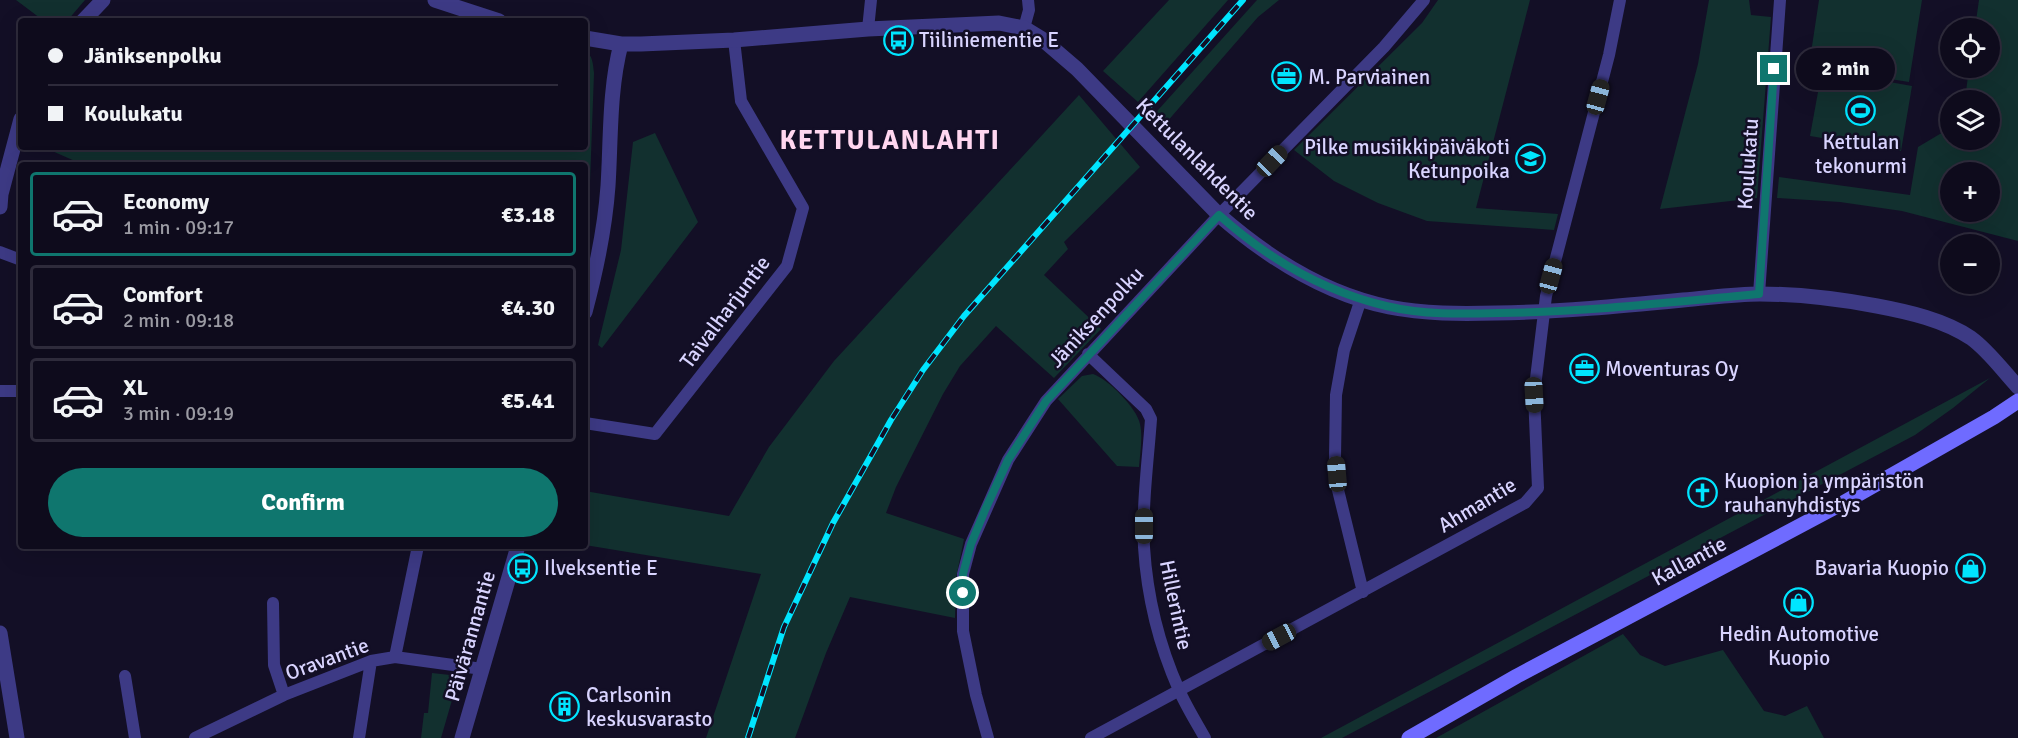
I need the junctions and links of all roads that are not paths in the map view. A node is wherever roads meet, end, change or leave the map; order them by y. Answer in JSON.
{"nodes":[{"id":1,"x":103,"y":0,"type":"edge"},
{"id":2,"x":435,"y":0,"type":"edge"},
{"id":3,"x":871,"y":0,"type":"edge"},
{"id":4,"x":1028,"y":0,"type":"edge"},
{"id":5,"x":1424,"y":0,"type":"edge"},
{"id":6,"x":1620,"y":0,"type":"edge"},
{"id":7,"x":1780,"y":0,"type":"edge"},
{"id":8,"x":85,"y":18,"type":"edge"},
{"id":9,"x":490,"y":18,"type":"edge"},
{"id":10,"x":1024,"y":28,"type":"junction"},
{"id":11,"x":868,"y":29,"type":"junction"},
{"id":12,"x":588,"y":38,"type":"edge"},
{"id":13,"x":734,"y":40,"type":"junction"},
{"id":14,"x":621,"y":44,"type":"junction"},
{"id":15,"x":18,"y":130,"type":"edge"},
{"id":16,"x":0,"y":207,"type":"edge"},
{"id":17,"x":1219,"y":215,"type":"junction"},
{"id":18,"x":0,"y":252,"type":"edge"},
{"id":19,"x":18,"y":259,"type":"edge"},
{"id":20,"x":1759,"y":294,"type":"junction"},
{"id":21,"x":1361,"y":299,"type":"junction"},
{"id":22,"x":588,"y":301,"type":"edge"},
{"id":23,"x":1543,"y":313,"type":"junction"},
{"id":24,"x":1088,"y":354,"type":"junction"},
{"id":25,"x":2018,"y":387,"type":"edge"},
{"id":26,"x":0,"y":391,"type":"edge"},
{"id":27,"x":18,"y":391,"type":"edge"},
{"id":28,"x":2018,"y":401,"type":"edge"},
{"id":29,"x":588,"y":423,"type":"edge"},
{"id":30,"x":417,"y":549,"type":"edge"},
{"id":31,"x":517,"y":549,"type":"edge"},
{"id":32,"x":1363,"y":592,"type":"junction"},
{"id":33,"x":273,"y":603,"type":"dead end"},
{"id":34,"x":0,"y":633,"type":"edge"},
{"id":35,"x":395,"y":657,"type":"junction"},
{"id":36,"x":371,"y":662,"type":"junction"},
{"id":37,"x":482,"y":669,"type":"junction"},
{"id":38,"x":125,"y":676,"type":"dead end"},
{"id":39,"x":1179,"y":690,"type":"junction"},
{"id":40,"x":284,"y":696,"type":"junction"},
{"id":41,"x":17,"y":738,"type":"edge"},
{"id":42,"x":135,"y":738,"type":"edge"},
{"id":43,"x":195,"y":738,"type":"edge"},
{"id":44,"x":359,"y":738,"type":"edge"},
{"id":45,"x":462,"y":738,"type":"edge"},
{"id":46,"x":988,"y":738,"type":"edge"},
{"id":47,"x":1091,"y":738,"type":"edge"},
{"id":48,"x":1205,"y":738,"type":"edge"},
{"id":49,"x":1409,"y":738,"type":"edge"}],
"edges":[{"from":1,"to":8,"type":"street"},
{"from":2,"to":9,"type":"street"},
{"from":3,"to":11,"type":"street"},
{"from":4,"to":10,"type":"street"},
{"from":5,"to":17,"type":"street","name":"Jäniksenpolku"},
{"from":6,"to":23,"type":"street","name":"Ahmantie"},
{"from":7,"to":20,"type":"street","name":"Koulukatu"},
{"from":10,"to":11,"type":"street","name":"Kettulanlahdentie"},
{"from":10,"to":17,"type":"street","name":"Kettulanlahdentie"},
{"from":11,"to":13,"type":"street","name":"Kettulanlahdentie"},
{"from":12,"to":14,"type":"street","name":"Kettulanlahdentie"},
{"from":13,"to":14,"type":"street","name":"Kettulanlahdentie"},
{"from":13,"to":29,"type":"street","name":"Taivalharjuntie"},
{"from":14,"to":22,"type":"street"},
{"from":15,"to":16,"type":"street"},
{"from":17,"to":21,"type":"street","name":"Kettulanlahdentie"},
{"from":17,"to":24,"type":"street","name":"Jäniksenpolku"},
{"from":18,"to":19,"type":"street"},
{"from":20,"to":23,"type":"street","name":"Kettulanlahdentie"},
{"from":20,"to":25,"type":"street","name":"Kettulanlahdentie"},
{"from":21,"to":23,"type":"street","name":"Kettulanlahdentie"},
{"from":21,"to":32,"type":"street"},
{"from":23,"to":32,"type":"street","name":"Ahmantie"},
{"from":24,"to":39,"type":"street","name":"Hillerintie"},
{"from":24,"to":46,"type":"street","name":"Jäniksenpolku"},
{"from":26,"to":27,"type":"street"},
{"from":28,"to":49,"type":"main road","name":"Kallantie"},
{"from":30,"to":35,"type":"street"},
{"from":31,"to":37,"type":"street","name":"Päivärannantie"},
{"from":32,"to":39,"type":"street","name":"Ahmantie"},
{"from":33,"to":40,"type":"street"},
{"from":34,"to":41,"type":"street"},
{"from":35,"to":36,"type":"street","name":"Oravantie"},
{"from":35,"to":37,"type":"street","name":"Oravantie"},
{"from":36,"to":40,"type":"street","name":"Oravantie"},
{"from":36,"to":44,"type":"street"},
{"from":37,"to":45,"type":"street","name":"Päivärannantie"},
{"from":38,"to":42,"type":"street"},
{"from":39,"to":47,"type":"street","name":"Ahmantie"},
{"from":39,"to":48,"type":"street","name":"Hillerintie"},
{"from":40,"to":43,"type":"street","name":"Oravantie"}]}
